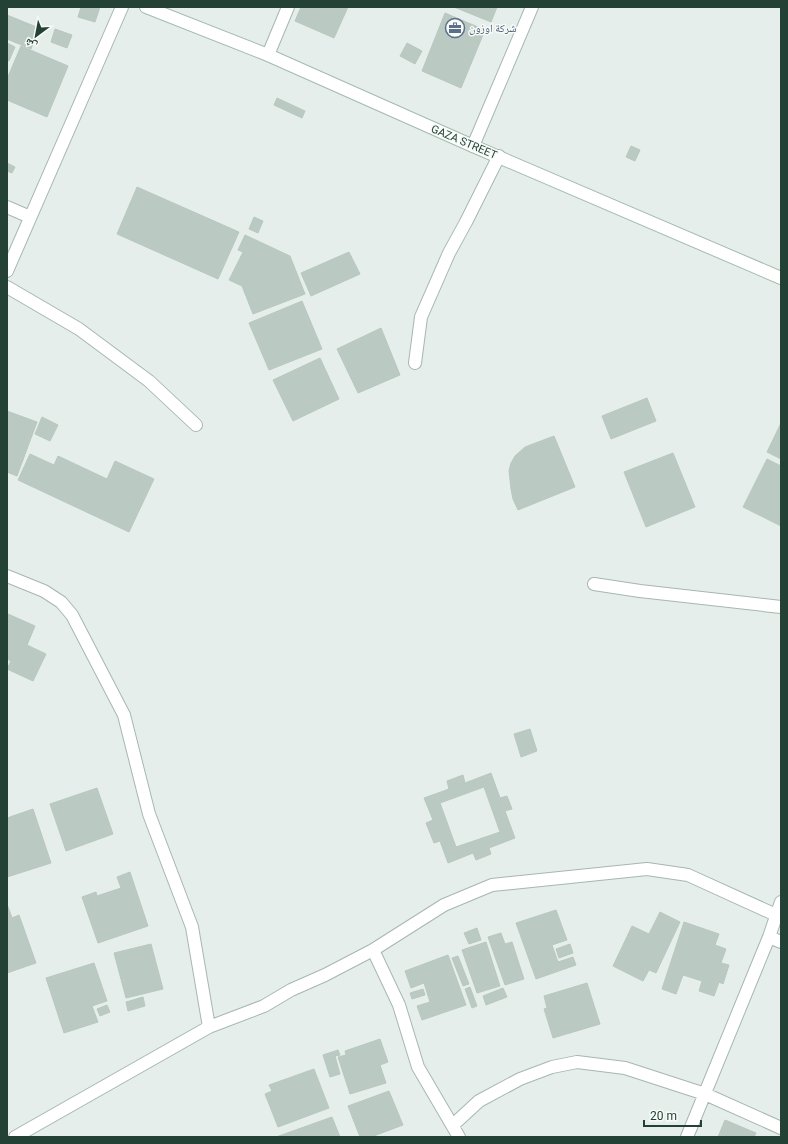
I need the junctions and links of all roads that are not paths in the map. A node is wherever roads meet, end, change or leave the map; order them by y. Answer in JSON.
{"nodes":[{"id":1,"x":122,"y":7,"type":"edge"},
{"id":2,"x":146,"y":7,"type":"edge"},
{"id":3,"x":288,"y":7,"type":"edge"},
{"id":4,"x":532,"y":7,"type":"edge"},
{"id":5,"x":268,"y":55,"type":"junction"},
{"id":6,"x":473,"y":146,"type":"junction"},
{"id":7,"x":499,"y":156,"type":"junction"},
{"id":8,"x":7,"y":207,"type":"edge"},
{"id":9,"x":30,"y":217,"type":"junction"},
{"id":10,"x":7,"y":271,"type":"edge"},
{"id":11,"x":781,"y":278,"type":"edge"},
{"id":12,"x":7,"y":287,"type":"edge"},
{"id":13,"x":415,"y":363,"type":"dead end"},
{"id":14,"x":196,"y":424,"type":"dead end"},
{"id":15,"x":7,"y":576,"type":"edge"},
{"id":16,"x":594,"y":584,"type":"dead end"},
{"id":17,"x":781,"y":607,"type":"edge"},
{"id":18,"x":781,"y":902,"type":"edge"},
{"id":19,"x":776,"y":915,"type":"junction"},
{"id":20,"x":769,"y":937,"type":"junction"},
{"id":21,"x":781,"y":942,"type":"edge"},
{"id":22,"x":373,"y":950,"type":"junction"},
{"id":23,"x":209,"y":1027,"type":"junction"},
{"id":24,"x":705,"y":1094,"type":"junction"},
{"id":25,"x":453,"y":1125,"type":"junction"},
{"id":26,"x":781,"y":1128,"type":"edge"},
{"id":27,"x":15,"y":1137,"type":"edge"},
{"id":28,"x":459,"y":1137,"type":"edge"},
{"id":29,"x":687,"y":1137,"type":"edge"}],
"edges":[{"from":1,"to":9,"type":"street"},
{"from":2,"to":5,"type":"street","name":"GAZA STREET"},
{"from":3,"to":5,"type":"street"},
{"from":4,"to":6,"type":"street"},
{"from":5,"to":6,"type":"street","name":"GAZA STREET"},
{"from":6,"to":7,"type":"street","name":"GAZA STREET"},
{"from":7,"to":11,"type":"street","name":"GAZA STREET"},
{"from":7,"to":13,"type":"street"},
{"from":8,"to":9,"type":"street"},
{"from":9,"to":10,"type":"street"},
{"from":12,"to":14,"type":"street"},
{"from":15,"to":23,"type":"street"},
{"from":16,"to":17,"type":"street"},
{"from":18,"to":19,"type":"street"},
{"from":19,"to":20,"type":"street"},
{"from":19,"to":22,"type":"street"},
{"from":20,"to":21,"type":"street"},
{"from":20,"to":24,"type":"street"},
{"from":22,"to":23,"type":"street"},
{"from":22,"to":25,"type":"street"},
{"from":23,"to":27,"type":"street"},
{"from":24,"to":25,"type":"street"},
{"from":24,"to":26,"type":"street"},
{"from":24,"to":29,"type":"street"},
{"from":25,"to":28,"type":"street"}]}
